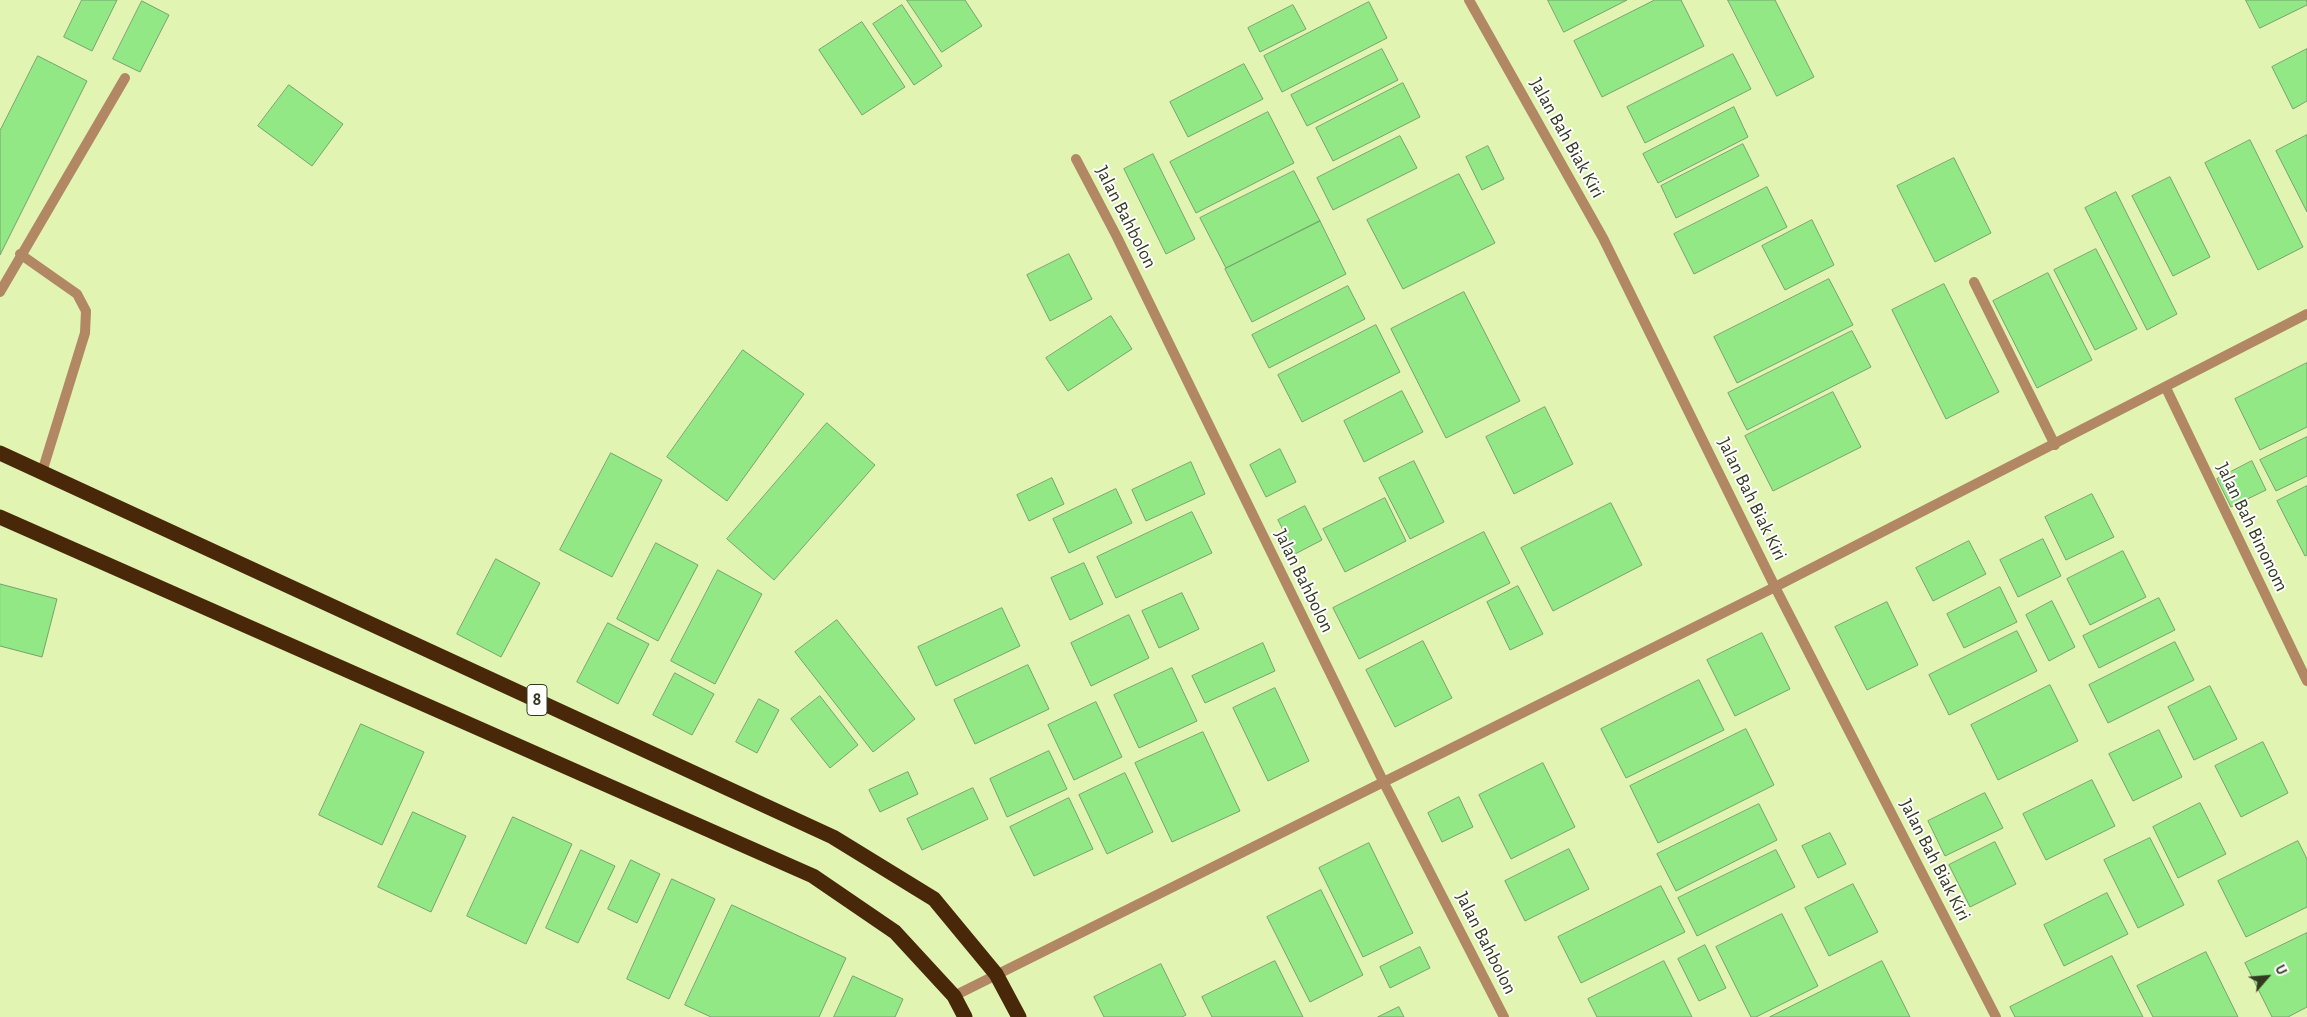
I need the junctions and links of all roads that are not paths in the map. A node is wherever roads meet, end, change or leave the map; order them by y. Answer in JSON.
{"nodes":[{"id":1,"x":1470,"y":0,"type":"edge"},
{"id":2,"x":124,"y":78,"type":"dead end"},
{"id":3,"x":1076,"y":159,"type":"dead end"},
{"id":4,"x":20,"y":254,"type":"junction"},
{"id":5,"x":1974,"y":282,"type":"dead end"},
{"id":6,"x":0,"y":292,"type":"edge"},
{"id":7,"x":2307,"y":314,"type":"edge"},
{"id":8,"x":2166,"y":388,"type":"junction"},
{"id":9,"x":2056,"y":445,"type":"junction"},
{"id":10,"x":0,"y":453,"type":"edge"},
{"id":11,"x":42,"y":472,"type":"junction"},
{"id":12,"x":0,"y":517,"type":"edge"},
{"id":13,"x":1775,"y":587,"type":"junction"},
{"id":14,"x":2307,"y":681,"type":"edge"},
{"id":15,"x":1384,"y":784,"type":"junction"},
{"id":16,"x":996,"y":974,"type":"junction"},
{"id":17,"x":954,"y":996,"type":"junction"},
{"id":18,"x":965,"y":1017,"type":"edge"},
{"id":19,"x":1019,"y":1017,"type":"edge"},
{"id":20,"x":1504,"y":1017,"type":"edge"},
{"id":21,"x":1996,"y":1017,"type":"edge"}],
"edges":[{"from":1,"to":13,"type":"street","name":"Jalan Bah Biak Kiri"},
{"from":2,"to":4,"type":"street"},
{"from":3,"to":15,"type":"street","name":"Jalan Bahbolon"},
{"from":4,"to":6,"type":"street"},
{"from":4,"to":11,"type":"street"},
{"from":5,"to":9,"type":"street"},
{"from":7,"to":8,"type":"street"},
{"from":8,"to":9,"type":"street"},
{"from":8,"to":14,"type":"street","name":"Jalan Bah Binonom"},
{"from":9,"to":13,"type":"street"},
{"from":10,"to":11,"type":"highway","number":"8"},
{"from":11,"to":16,"type":"highway","number":"8"},
{"from":12,"to":17,"type":"highway"},
{"from":13,"to":15,"type":"street"},
{"from":13,"to":21,"type":"street","name":"Jalan Bah Biak Kiri"},
{"from":15,"to":16,"type":"street"},
{"from":15,"to":20,"type":"street","name":"Jalan Bahbolon"},
{"from":16,"to":17,"type":"street"},
{"from":16,"to":19,"type":"highway","number":"8"},
{"from":17,"to":18,"type":"highway"}]}
